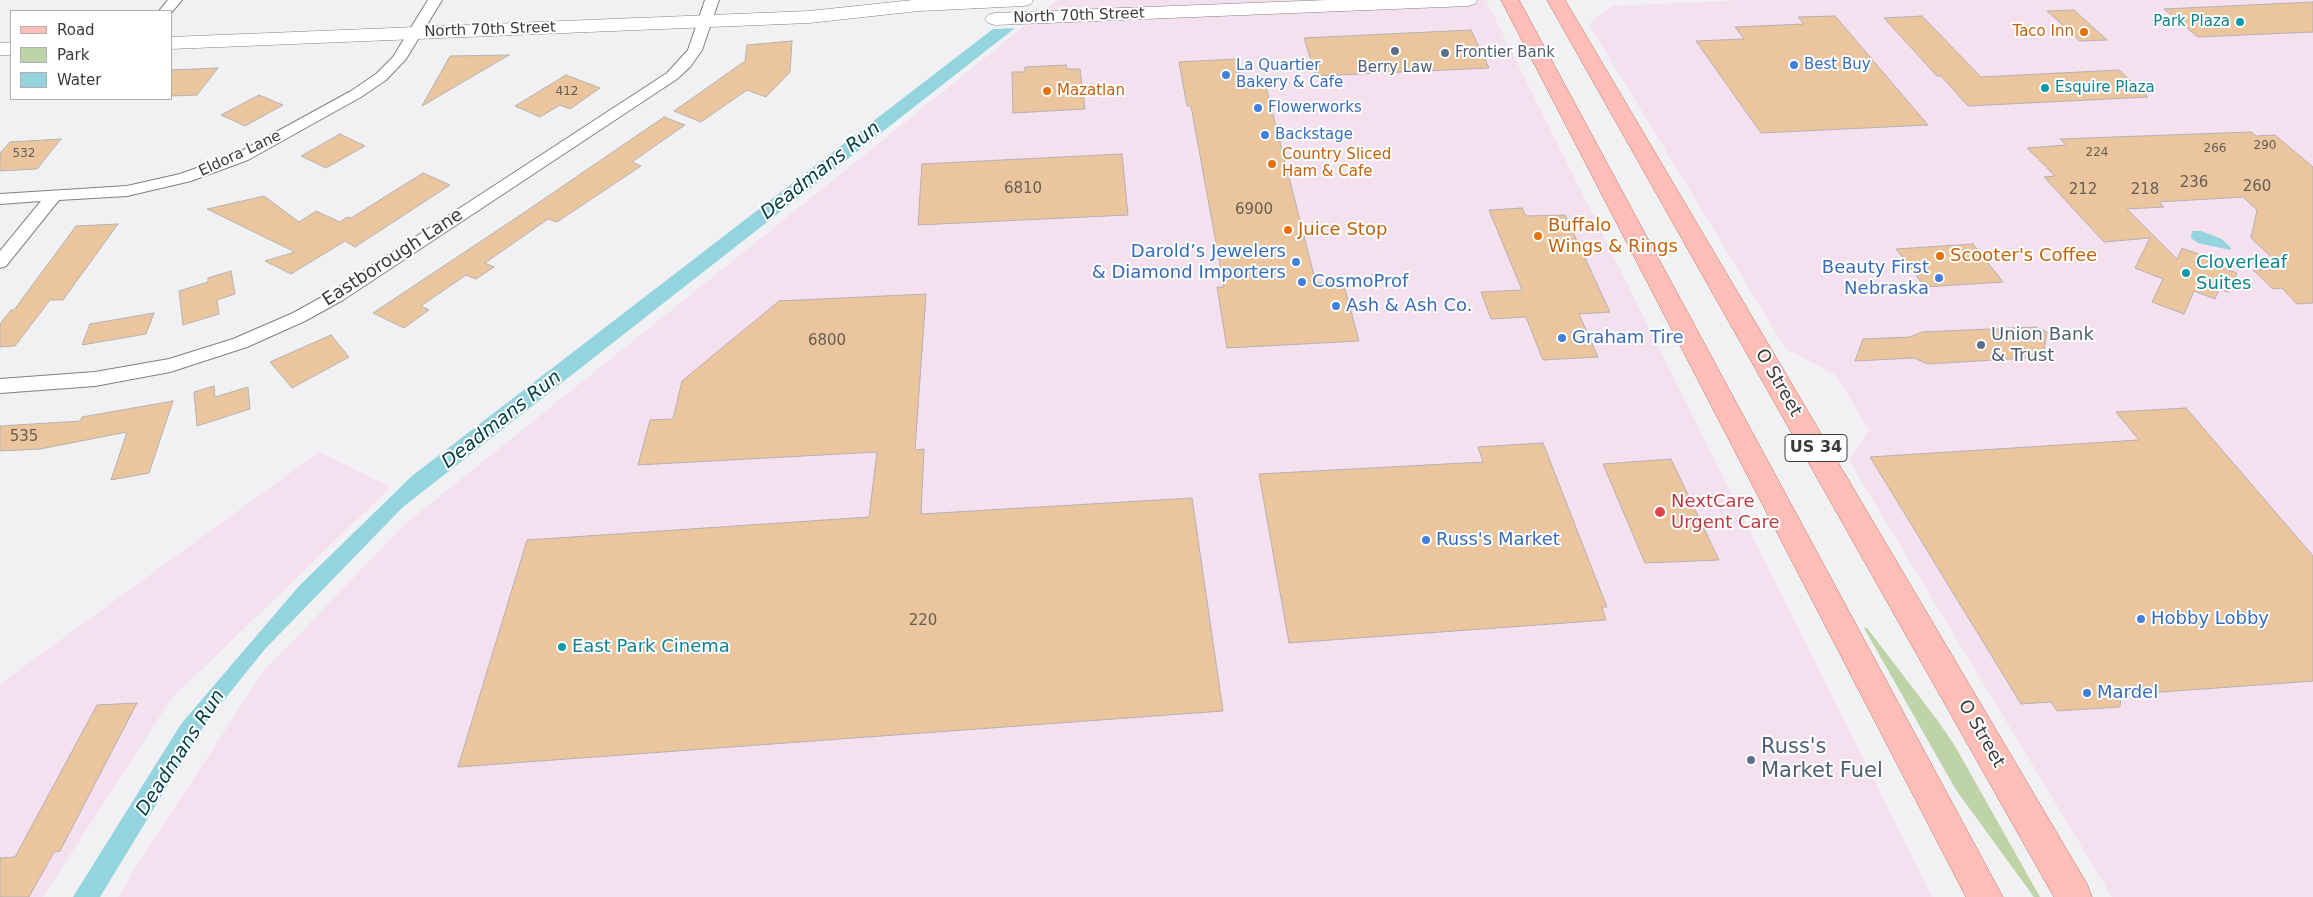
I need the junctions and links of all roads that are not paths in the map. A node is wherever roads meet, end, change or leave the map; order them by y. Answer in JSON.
{"nodes":[{"id":1,"x":175,"y":0,"type":"edge"},
{"id":2,"x":434,"y":0,"type":"edge"},
{"id":3,"x":712,"y":0,"type":"edge"},
{"id":4,"x":1024,"y":0,"type":"edge"},
{"id":5,"x":1468,"y":0,"type":"edge"},
{"id":6,"x":1510,"y":0,"type":"edge"},
{"id":7,"x":1556,"y":0,"type":"edge"},
{"id":8,"x":167,"y":10,"type":"edge"},
{"id":9,"x":809,"y":17,"type":"junction"},
{"id":10,"x":705,"y":21,"type":"junction"},
{"id":11,"x":415,"y":33,"type":"junction"},
{"id":12,"x":172,"y":43,"type":"edge"},
{"id":13,"x":53,"y":197,"type":"junction"},
{"id":14,"x":0,"y":199,"type":"edge"},
{"id":15,"x":0,"y":262,"type":"edge"},
{"id":16,"x":0,"y":386,"type":"edge"},
{"id":17,"x":1985,"y":897,"type":"edge"},
{"id":18,"x":2074,"y":897,"type":"edge"}],
"edges":[{"from":1,"to":8,"type":"street"},
{"from":2,"to":11,"type":"street","name":"Eldora Lane"},
{"from":3,"to":10,"type":"street","name":"Eastborough Lane"},
{"from":4,"to":9,"type":"main road","name":"North 70th Street"},
{"from":5,"to":9,"type":"main road","name":"North 70th Street"},
{"from":6,"to":17,"type":"main road","number":"US 34"},
{"from":7,"to":18,"type":"main road","name":"O Street","number":"US 34"},
{"from":9,"to":10,"type":"main road","name":"North 70th Street"},
{"from":10,"to":11,"type":"main road","name":"North 70th Street"},
{"from":10,"to":16,"type":"street","name":"Eastborough Lane"},
{"from":11,"to":12,"type":"main road","name":"North 70th Street"},
{"from":11,"to":13,"type":"street","name":"Eldora Lane"},
{"from":13,"to":14,"type":"street","name":"Eldora Lane"},
{"from":13,"to":15,"type":"street"}]}
